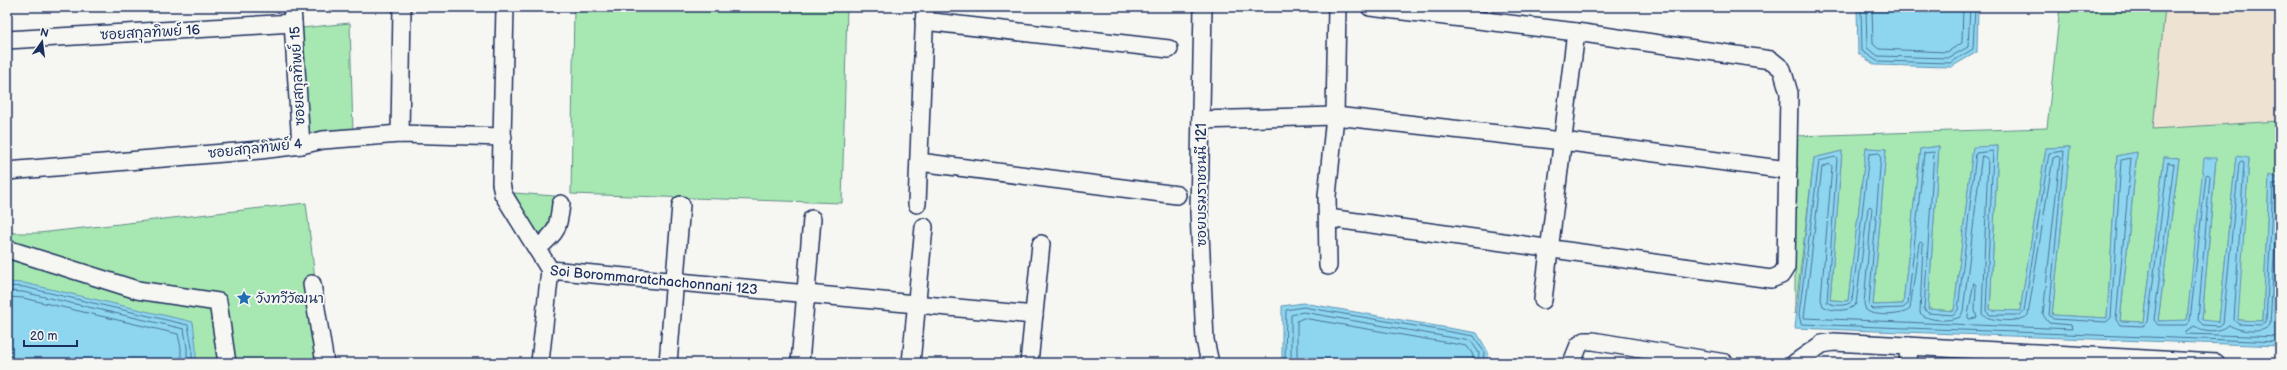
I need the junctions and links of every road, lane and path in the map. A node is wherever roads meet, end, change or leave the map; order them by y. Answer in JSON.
{"nodes":[{"id":1,"x":402,"y":7,"type":"edge"},
{"id":2,"x":505,"y":7,"type":"edge"},
{"id":3,"x":1203,"y":7,"type":"edge"},
{"id":4,"x":1337,"y":7,"type":"edge"},
{"id":5,"x":1370,"y":7,"type":"edge"},
{"id":6,"x":924,"y":14,"type":"edge"},
{"id":7,"x":293,"y":15,"type":"edge"},
{"id":8,"x":1576,"y":32,"type":"junction"},
{"id":9,"x":7,"y":40,"type":"edge"},
{"id":10,"x":1169,"y":49,"type":"dead end"},
{"id":11,"x":1335,"y":116,"type":"junction"},
{"id":12,"x":1201,"y":120,"type":"junction"},
{"id":13,"x":400,"y":134,"type":"junction"},
{"id":14,"x":503,"y":137,"type":"junction"},
{"id":15,"x":1562,"y":141,"type":"junction"},
{"id":16,"x":301,"y":145,"type":"junction"},
{"id":17,"x":919,"y":162,"type":"junction"},
{"id":18,"x":7,"y":170,"type":"edge"},
{"id":19,"x":1788,"y":170,"type":"junction"},
{"id":20,"x":1178,"y":194,"type":"dead end"},
{"id":21,"x":561,"y":204,"type":"dead end"},
{"id":22,"x":917,"y":204,"type":"dead end"},
{"id":23,"x":681,"y":205,"type":"dead end"},
{"id":24,"x":1328,"y":218,"type":"junction"},
{"id":25,"x":812,"y":219,"type":"dead end"},
{"id":26,"x":924,"y":227,"type":"dead end"},
{"id":27,"x":1041,"y":244,"type":"dead end"},
{"id":28,"x":1551,"y":248,"type":"junction"},
{"id":29,"x":7,"y":249,"type":"edge"},
{"id":30,"x":537,"y":250,"type":"junction"},
{"id":31,"x":1328,"y":266,"type":"dead end"},
{"id":32,"x":550,"y":270,"type":"junction"},
{"id":33,"x":674,"y":280,"type":"junction"},
{"id":34,"x":312,"y":284,"type":"dead end"},
{"id":35,"x":806,"y":294,"type":"junction"},
{"id":36,"x":1543,"y":300,"type":"dead end"},
{"id":37,"x":916,"y":305,"type":"junction"},
{"id":38,"x":1034,"y":315,"type":"junction"},
{"id":39,"x":1909,"y":346,"type":"junction"},
{"id":40,"x":1574,"y":360,"type":"dead end"},
{"id":41,"x":540,"y":362,"type":"edge"},
{"id":42,"x":227,"y":363,"type":"edge"},
{"id":43,"x":325,"y":363,"type":"edge"},
{"id":44,"x":668,"y":363,"type":"edge"},
{"id":45,"x":800,"y":363,"type":"edge"},
{"id":46,"x":911,"y":363,"type":"edge"},
{"id":47,"x":1029,"y":363,"type":"edge"},
{"id":48,"x":1210,"y":363,"type":"edge"},
{"id":49,"x":1725,"y":363,"type":"edge"},
{"id":50,"x":1795,"y":363,"type":"edge"},
{"id":51,"x":1908,"y":363,"type":"edge"},
{"id":52,"x":2216,"y":363,"type":"edge"}],
"edges":[{"from":1,"to":13,"type":"street"},
{"from":2,"to":14,"type":"street","name":"Soi Borommaratchachonnani 123"},
{"from":3,"to":12,"type":"street","name":"ซอยบรมราชชนนี 121"},
{"from":4,"to":11,"type":"street"},
{"from":5,"to":8,"type":"street"},
{"from":6,"to":10,"type":"street"},
{"from":6,"to":17,"type":"street"},
{"from":7,"to":9,"type":"street","name":"ซอยสกุลทิพย์ 16"},
{"from":7,"to":16,"type":"street","name":"ซอยสกุลทิพย์ 15"},
{"from":8,"to":15,"type":"street"},
{"from":8,"to":19,"type":"street"},
{"from":11,"to":12,"type":"street"},
{"from":11,"to":15,"type":"street"},
{"from":11,"to":24,"type":"street"},
{"from":12,"to":48,"type":"street","name":"ซอยบรมราชชนนี 121"},
{"from":13,"to":14,"type":"street","name":"ซอยสกุลทิพย์ 4"},
{"from":13,"to":16,"type":"street","name":"ซอยสกุลทิพย์ 4"},
{"from":14,"to":30,"type":"street","name":"Soi Borommaratchachonnani 123"},
{"from":15,"to":19,"type":"street"},
{"from":15,"to":28,"type":"street"},
{"from":16,"to":18,"type":"street","name":"ซอยสกุลทิพย์ 4"},
{"from":17,"to":20,"type":"street"},
{"from":17,"to":22,"type":"street"},
{"from":19,"to":28,"type":"street"},
{"from":21,"to":30,"type":"street"},
{"from":23,"to":33,"type":"street"},
{"from":24,"to":28,"type":"street"},
{"from":24,"to":31,"type":"street"},
{"from":25,"to":35,"type":"street"},
{"from":26,"to":37,"type":"street"},
{"from":27,"to":38,"type":"street"},
{"from":28,"to":36,"type":"street"},
{"from":29,"to":42,"type":"street"},
{"from":30,"to":32,"type":"street","name":"Soi Borommaratchachonnani 123"},
{"from":32,"to":33,"type":"street","name":"Soi Borommaratchachonnani 123"},
{"from":32,"to":41,"type":"street"},
{"from":33,"to":35,"type":"street","name":"Soi Borommaratchachonnani 123"},
{"from":33,"to":44,"type":"street"},
{"from":34,"to":43,"type":"street"},
{"from":35,"to":37,"type":"street","name":"Soi Borommaratchachonnani 123"},
{"from":35,"to":45,"type":"street"},
{"from":37,"to":38,"type":"street","name":"Soi Borommaratchachonnani 123"},
{"from":37,"to":46,"type":"street"},
{"from":38,"to":47,"type":"street"},
{"from":39,"to":50,"type":"street"},
{"from":39,"to":51,"type":"street"},
{"from":39,"to":52,"type":"street"},
{"from":40,"to":49,"type":"street"}]}
